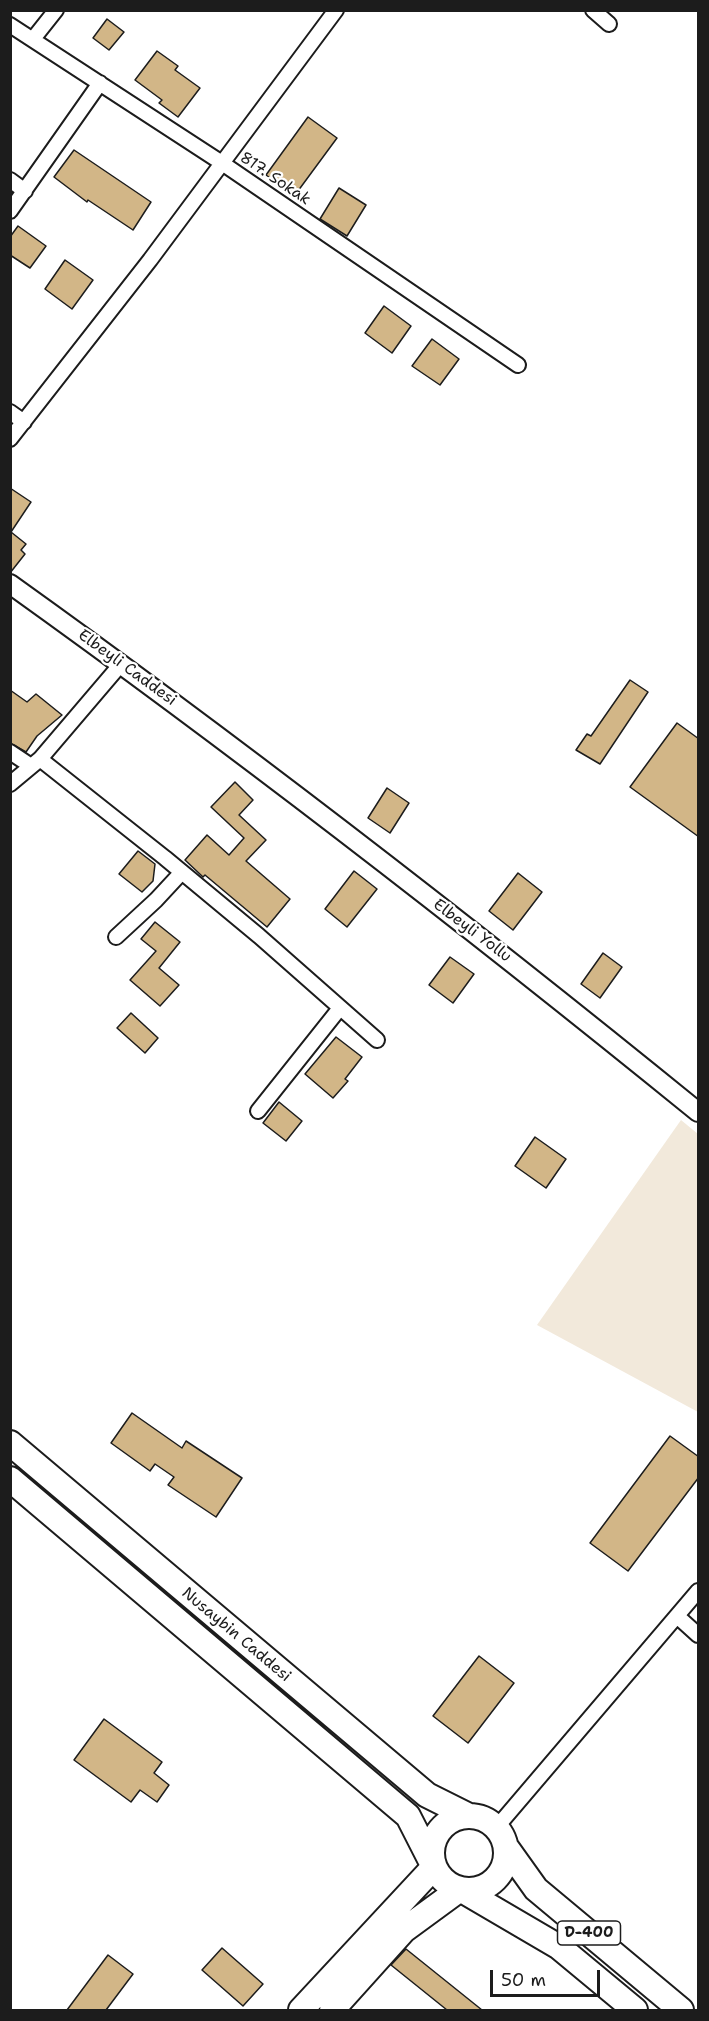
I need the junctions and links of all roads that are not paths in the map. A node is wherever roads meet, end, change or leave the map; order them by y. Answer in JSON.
{"nodes":[{"id":1,"x":56,"y":10,"type":"edge"},
{"id":2,"x":336,"y":10,"type":"edge"},
{"id":3,"x":593,"y":10,"type":"edge"},
{"id":4,"x":609,"y":24,"type":"dead end"},
{"id":5,"x":10,"y":25,"type":"edge"},
{"id":6,"x":33,"y":39,"type":"junction"},
{"id":7,"x":100,"y":83,"type":"junction"},
{"id":8,"x":222,"y":163,"type":"junction"},
{"id":9,"x":10,"y":180,"type":"edge"},
{"id":10,"x":25,"y":191,"type":"junction"},
{"id":11,"x":10,"y":211,"type":"edge"},
{"id":12,"x":518,"y":365,"type":"dead end"},
{"id":13,"x":10,"y":412,"type":"edge"},
{"id":14,"x":24,"y":422,"type":"junction"},
{"id":15,"x":10,"y":439,"type":"edge"},
{"id":16,"x":10,"y":584,"type":"edge"},
{"id":17,"x":121,"y":664,"type":"junction"},
{"id":18,"x":10,"y":752,"type":"edge"},
{"id":19,"x":241,"y":755,"type":"joint"},
{"id":20,"x":35,"y":763,"type":"junction"},
{"id":21,"x":10,"y":784,"type":"edge"},
{"id":22,"x":182,"y":872,"type":"junction"},
{"id":23,"x":116,"y":937,"type":"dead end"},
{"id":24,"x":340,"y":1008,"type":"junction"},
{"id":25,"x":377,"y":1040,"type":"dead end"},
{"id":26,"x":258,"y":1111,"type":"dead end"},
{"id":27,"x":699,"y":1112,"type":"edge"},
{"id":28,"x":10,"y":1443,"type":"edge"},
{"id":29,"x":10,"y":1479,"type":"edge"},
{"id":30,"x":699,"y":1591,"type":"edge"},
{"id":31,"x":677,"y":1616,"type":"junction"},
{"id":32,"x":699,"y":1635,"type":"edge"},
{"id":33,"x":469,"y":1816,"type":"junction"},
{"id":34,"x":501,"y":1838,"type":"junction"},
{"id":35,"x":434,"y":1867,"type":"junction"},
{"id":36,"x":460,"y":1889,"type":"junction"},
{"id":37,"x":301,"y":2010,"type":"edge"},
{"id":38,"x":332,"y":2010,"type":"edge"},
{"id":39,"x":634,"y":2010,"type":"edge"},
{"id":40,"x":681,"y":2010,"type":"edge"}],
"edges":[{"from":1,"to":6,"type":"street"},
{"from":2,"to":8,"type":"street"},
{"from":3,"to":4,"type":"street"},
{"from":5,"to":6,"type":"street","name":"817. Sokak"},
{"from":6,"to":7,"type":"street","name":"817. Sokak"},
{"from":7,"to":8,"type":"street","name":"817. Sokak"},
{"from":7,"to":10,"type":"street"},
{"from":8,"to":12,"type":"street","name":"817. Sokak"},
{"from":8,"to":14,"type":"street"},
{"from":9,"to":10,"type":"street"},
{"from":10,"to":11,"type":"street"},
{"from":13,"to":14,"type":"street"},
{"from":14,"to":15,"type":"street"},
{"from":16,"to":17,"type":"street","name":"Elbeyli Caddesi"},
{"from":17,"to":19,"type":"street","name":"Elbeyli Caddesi"},
{"from":17,"to":20,"type":"street"},
{"from":18,"to":20,"type":"street"},
{"from":19,"to":27,"type":"street","name":"Elbeyli Yollu"},
{"from":20,"to":21,"type":"street"},
{"from":20,"to":22,"type":"street"},
{"from":22,"to":23,"type":"street"},
{"from":22,"to":24,"type":"street"},
{"from":24,"to":25,"type":"street"},
{"from":24,"to":26,"type":"street"},
{"from":28,"to":33,"type":"highway","name":"Nusaybin Caddesi"},
{"from":29,"to":35,"type":"highway","name":"Nusaybin Caddesi"},
{"from":30,"to":31,"type":"street"},
{"from":31,"to":32,"type":"street"},
{"from":31,"to":34,"type":"street"},
{"from":33,"to":34,"type":"highway"},
{"from":33,"to":35,"type":"highway"},
{"from":34,"to":36,"type":"highway"},
{"from":34,"to":40,"type":"highway","number":"D-400"},
{"from":35,"to":36,"type":"highway"},
{"from":35,"to":37,"type":"highway"},
{"from":36,"to":38,"type":"highway"},
{"from":36,"to":39,"type":"highway","number":"D-400"}]}
